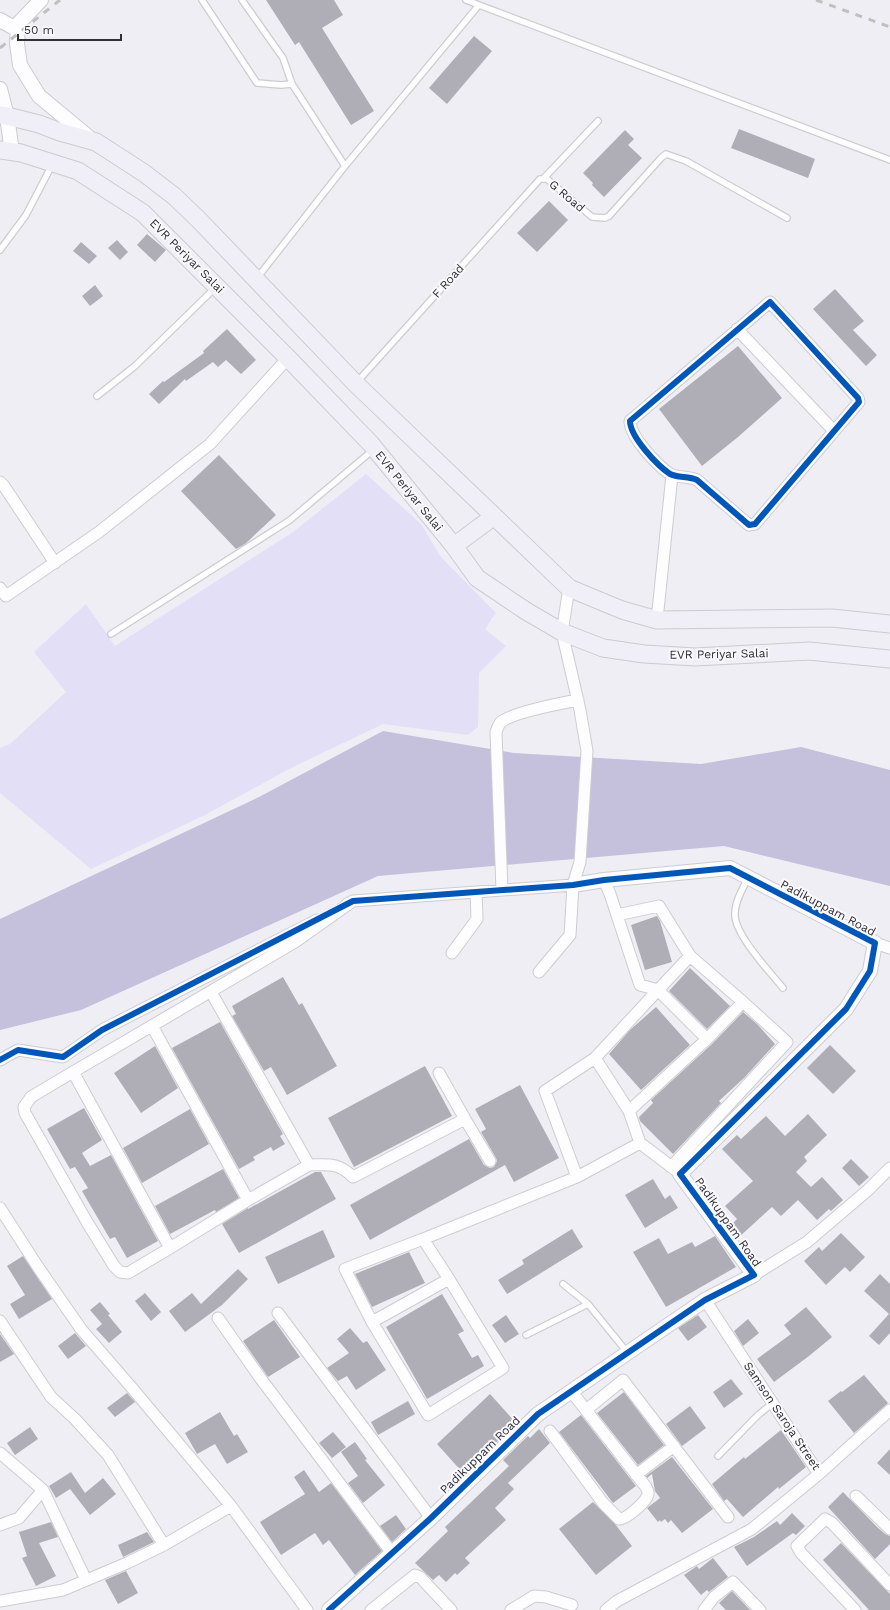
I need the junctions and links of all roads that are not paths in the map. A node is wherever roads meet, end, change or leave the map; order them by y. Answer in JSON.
{"nodes":[{"id":1,"x":41,"y":0,"type":"edge"},
{"id":2,"x":202,"y":0,"type":"edge"},
{"id":3,"x":242,"y":0,"type":"edge"},
{"id":4,"x":466,"y":0,"type":"edge"},
{"id":5,"x":479,"y":5,"type":"junction"},
{"id":6,"x":0,"y":20,"type":"edge"},
{"id":7,"x":18,"y":30,"type":"junction"},
{"id":8,"x":292,"y":84,"type":"junction"},
{"id":9,"x":0,"y":89,"type":"edge"},
{"id":10,"x":4,"y":116,"type":"edge"},
{"id":11,"x":598,"y":121,"type":"dead end"},
{"id":12,"x":96,"y":142,"type":"junction"},
{"id":13,"x":6,"y":151,"type":"edge"},
{"id":14,"x":890,"y":160,"type":"edge"},
{"id":15,"x":53,"y":163,"type":"junction"},
{"id":16,"x":345,"y":166,"type":"junction"},
{"id":17,"x":542,"y":178,"type":"junction"},
{"id":18,"x":787,"y":218,"type":"dead end"},
{"id":19,"x":0,"y":250,"type":"edge"},
{"id":20,"x":256,"y":280,"type":"junction"},
{"id":21,"x":217,"y":286,"type":"junction"},
{"id":22,"x":737,"y":329,"type":"junction"},
{"id":23,"x":288,"y":358,"type":"junction"},
{"id":24,"x":356,"y":384,"type":"junction"},
{"id":25,"x":97,"y":396,"type":"dead end"},
{"id":26,"x":834,"y":431,"type":"junction"},
{"id":27,"x":374,"y":449,"type":"junction"},
{"id":28,"x":672,"y":475,"type":"junction"},
{"id":29,"x":0,"y":482,"type":"edge"},
{"id":30,"x":493,"y":516,"type":"junction"},
{"id":31,"x":454,"y":546,"type":"junction"},
{"id":32,"x":55,"y":563,"type":"junction"},
{"id":33,"x":0,"y":588,"type":"edge"},
{"id":34,"x":569,"y":588,"type":"junction"},
{"id":35,"x":657,"y":620,"type":"junction"},
{"id":36,"x":890,"y":624,"type":"edge"},
{"id":37,"x":562,"y":632,"type":"junction"},
{"id":38,"x":112,"y":634,"type":"dead end"},
{"id":39,"x":890,"y":659,"type":"edge"},
{"id":40,"x":578,"y":700,"type":"junction"},
{"id":41,"x":748,"y":878,"type":"junction"},
{"id":42,"x":604,"y":880,"type":"junction"},
{"id":43,"x":573,"y":885,"type":"junction"},
{"id":44,"x":502,"y":890,"type":"junction"},
{"id":45,"x":476,"y":892,"type":"junction"},
{"id":46,"x":353,"y":901,"type":"junction"},
{"id":47,"x":617,"y":915,"type":"junction"},
{"id":48,"x":875,"y":943,"type":"junction"},
{"id":49,"x":890,"y":948,"type":"edge"},
{"id":50,"x":452,"y":953,"type":"dead end"},
{"id":51,"x":690,"y":956,"type":"junction"},
{"id":52,"x":539,"y":972,"type":"dead end"},
{"id":53,"x":783,"y":988,"type":"dead end"},
{"id":54,"x":658,"y":990,"type":"junction"},
{"id":55,"x":211,"y":992,"type":"junction"},
{"id":56,"x":743,"y":1002,"type":"junction"},
{"id":57,"x":152,"y":1026,"type":"junction"},
{"id":58,"x":707,"y":1039,"type":"junction"},
{"id":59,"x":595,"y":1058,"type":"junction"},
{"id":60,"x":0,"y":1060,"type":"edge"},
{"id":61,"x":73,"y":1072,"type":"junction"},
{"id":62,"x":439,"y":1073,"type":"dead end"},
{"id":63,"x":629,"y":1111,"type":"junction"},
{"id":64,"x":465,"y":1119,"type":"junction"},
{"id":65,"x":640,"y":1144,"type":"junction"},
{"id":66,"x":490,"y":1161,"type":"dead end"},
{"id":67,"x":309,"y":1165,"type":"junction"},
{"id":68,"x":890,"y":1168,"type":"edge"},
{"id":69,"x":676,"y":1171,"type":"junction"},
{"id":70,"x":577,"y":1177,"type":"junction"},
{"id":71,"x":248,"y":1200,"type":"junction"},
{"id":72,"x":0,"y":1208,"type":"edge"},
{"id":73,"x":423,"y":1239,"type":"junction"},
{"id":74,"x":170,"y":1248,"type":"junction"},
{"id":75,"x":754,"y":1275,"type":"junction"},
{"id":76,"x":450,"y":1279,"type":"junction"},
{"id":77,"x":563,"y":1284,"type":"dead end"},
{"id":78,"x":705,"y":1300,"type":"junction"},
{"id":79,"x":588,"y":1304,"type":"junction"},
{"id":80,"x":278,"y":1313,"type":"dead end"},
{"id":81,"x":218,"y":1318,"type":"dead end"},
{"id":82,"x":0,"y":1321,"type":"edge"},
{"id":83,"x":372,"y":1322,"type":"junction"},
{"id":84,"x":526,"y":1335,"type":"dead end"},
{"id":85,"x":628,"y":1352,"type":"junction"},
{"id":86,"x":571,"y":1390,"type":"junction"},
{"id":87,"x":772,"y":1403,"type":"junction"},
{"id":88,"x":586,"y":1410,"type":"junction"},
{"id":89,"x":890,"y":1410,"type":"edge"},
{"id":90,"x":550,"y":1432,"type":"dead end"},
{"id":91,"x":674,"y":1446,"type":"junction"},
{"id":92,"x":0,"y":1452,"type":"edge"},
{"id":93,"x":718,"y":1456,"type":"dead end"},
{"id":94,"x":819,"y":1474,"type":"junction"},
{"id":95,"x":636,"y":1475,"type":"junction"},
{"id":96,"x":43,"y":1490,"type":"junction"},
{"id":97,"x":856,"y":1496,"type":"dead end"},
{"id":98,"x":231,"y":1506,"type":"junction"},
{"id":99,"x":728,"y":1517,"type":"dead end"},
{"id":100,"x":431,"y":1518,"type":"junction"},
{"id":101,"x":0,"y":1525,"type":"edge"},
{"id":102,"x":890,"y":1529,"type":"edge"},
{"id":103,"x":164,"y":1544,"type":"junction"},
{"id":104,"x":392,"y":1553,"type":"junction"},
{"id":105,"x":86,"y":1580,"type":"junction"},
{"id":106,"x":890,"y":1585,"type":"edge"},
{"id":107,"x":0,"y":1601,"type":"edge"},
{"id":108,"x":572,"y":1605,"type":"dead end"},
{"id":109,"x":307,"y":1610,"type":"edge"},
{"id":110,"x":329,"y":1610,"type":"edge"},
{"id":111,"x":371,"y":1610,"type":"edge"},
{"id":112,"x":451,"y":1610,"type":"edge"},
{"id":113,"x":511,"y":1610,"type":"edge"},
{"id":114,"x":606,"y":1610,"type":"edge"},
{"id":115,"x":704,"y":1610,"type":"edge"},
{"id":116,"x":760,"y":1610,"type":"edge"},
{"id":117,"x":854,"y":1610,"type":"edge"}],
"edges":[{"from":1,"to":7,"type":"street"},
{"from":2,"to":8,"type":"lane"},
{"from":3,"to":8,"type":"lane"},
{"from":4,"to":5,"type":"lane"},
{"from":5,"to":14,"type":"lane"},
{"from":5,"to":16,"type":"lane"},
{"from":6,"to":7,"type":"street"},
{"from":7,"to":12,"type":"street"},
{"from":8,"to":16,"type":"lane"},
{"from":9,"to":10,"type":"street"},
{"from":10,"to":12,"type":"main road"},
{"from":10,"to":13,"type":"street"},
{"from":11,"to":17,"type":"lane","name":"F Road"},
{"from":12,"to":20,"type":"main road"},
{"from":13,"to":15,"type":"main road","name":"EVR Periyar Salai"},
{"from":15,"to":19,"type":"lane"},
{"from":15,"to":21,"type":"main road","name":"EVR Periyar Salai"},
{"from":16,"to":20,"type":"lane"},
{"from":17,"to":18,"type":"lane","name":"G Road"},
{"from":17,"to":24,"type":"lane","name":"F Road"},
{"from":20,"to":24,"type":"main road"},
{"from":21,"to":23,"type":"main road","name":"EVR Periyar Salai"},
{"from":21,"to":25,"type":"lane"},
{"from":22,"to":26,"type":"street"},
{"from":22,"to":26,"type":"street"},
{"from":22,"to":28,"type":"street"},
{"from":23,"to":27,"type":"main road","name":"EVR Periyar Salai"},
{"from":23,"to":32,"type":"street"},
{"from":24,"to":30,"type":"main road"},
{"from":26,"to":28,"type":"street"},
{"from":27,"to":31,"type":"main road","name":"EVR Periyar Salai"},
{"from":27,"to":38,"type":"lane"},
{"from":28,"to":35,"type":"street"},
{"from":29,"to":32,"type":"street"},
{"from":30,"to":31,"type":"main road"},
{"from":30,"to":34,"type":"main road"},
{"from":31,"to":37,"type":"main road","name":"EVR Periyar Salai"},
{"from":32,"to":33,"type":"street"},
{"from":34,"to":35,"type":"main road"},
{"from":34,"to":37,"type":"street"},
{"from":35,"to":36,"type":"main road"},
{"from":37,"to":39,"type":"main road","name":"EVR Periyar Salai"},
{"from":37,"to":40,"type":"street"},
{"from":40,"to":43,"type":"street"},
{"from":40,"to":44,"type":"street"},
{"from":41,"to":42,"type":"street","name":"Padikuppam Road"},
{"from":41,"to":48,"type":"street","name":"Padikuppam Road"},
{"from":41,"to":53,"type":"lane"},
{"from":42,"to":43,"type":"street","name":"Padikuppam Road"},
{"from":42,"to":47,"type":"street"},
{"from":43,"to":44,"type":"street"},
{"from":43,"to":52,"type":"street"},
{"from":44,"to":45,"type":"street"},
{"from":45,"to":46,"type":"street"},
{"from":45,"to":50,"type":"street"},
{"from":46,"to":55,"type":"street"},
{"from":46,"to":60,"type":"street"},
{"from":47,"to":51,"type":"street"},
{"from":47,"to":54,"type":"street"},
{"from":48,"to":49,"type":"street"},
{"from":48,"to":69,"type":"street","name":"Padikuppam Road"},
{"from":51,"to":54,"type":"street"},
{"from":51,"to":56,"type":"street"},
{"from":54,"to":58,"type":"street"},
{"from":54,"to":59,"type":"street"},
{"from":55,"to":57,"type":"street"},
{"from":55,"to":67,"type":"street"},
{"from":56,"to":58,"type":"street"},
{"from":56,"to":69,"type":"street"},
{"from":57,"to":61,"type":"street"},
{"from":57,"to":71,"type":"street"},
{"from":58,"to":63,"type":"street"},
{"from":59,"to":63,"type":"street"},
{"from":59,"to":70,"type":"street"},
{"from":61,"to":74,"type":"street"},
{"from":61,"to":74,"type":"street"},
{"from":62,"to":64,"type":"street"},
{"from":63,"to":65,"type":"street"},
{"from":64,"to":66,"type":"street"},
{"from":64,"to":67,"type":"street"},
{"from":65,"to":69,"type":"street"},
{"from":65,"to":70,"type":"street"},
{"from":67,"to":71,"type":"street"},
{"from":68,"to":75,"type":"street"},
{"from":69,"to":75,"type":"street","name":"Padikuppam Road"},
{"from":70,"to":73,"type":"street"},
{"from":71,"to":74,"type":"street"},
{"from":72,"to":98,"type":"street"},
{"from":73,"to":76,"type":"street"},
{"from":73,"to":83,"type":"street"},
{"from":75,"to":78,"type":"street","name":"Padikuppam Road"},
{"from":76,"to":83,"type":"street"},
{"from":76,"to":83,"type":"street"},
{"from":77,"to":79,"type":"lane"},
{"from":78,"to":85,"type":"street","name":"Padikuppam Road"},
{"from":78,"to":87,"type":"street","name":"Samson Saroja Street"},
{"from":79,"to":84,"type":"lane"},
{"from":79,"to":85,"type":"lane"},
{"from":80,"to":100,"type":"street"},
{"from":81,"to":104,"type":"street"},
{"from":82,"to":103,"type":"street"},
{"from":85,"to":86,"type":"street","name":"Padikuppam Road"},
{"from":86,"to":88,"type":"street"},
{"from":86,"to":100,"type":"street","name":"Padikuppam Road"},
{"from":87,"to":93,"type":"lane"},
{"from":87,"to":94,"type":"street","name":"Samson Saroja Street"},
{"from":88,"to":91,"type":"street"},
{"from":88,"to":95,"type":"street"},
{"from":89,"to":94,"type":"street","name":"Samson Saroja Street"},
{"from":90,"to":95,"type":"street"},
{"from":91,"to":95,"type":"street"},
{"from":91,"to":99,"type":"street"},
{"from":92,"to":96,"type":"street"},
{"from":94,"to":114,"type":"street"},
{"from":96,"to":101,"type":"street"},
{"from":96,"to":105,"type":"street"},
{"from":97,"to":102,"type":"street"},
{"from":98,"to":103,"type":"street"},
{"from":98,"to":109,"type":"street"},
{"from":100,"to":104,"type":"street","name":"Padikuppam Road"},
{"from":103,"to":105,"type":"street"},
{"from":104,"to":110,"type":"street","name":"Padikuppam Road"},
{"from":105,"to":107,"type":"street"},
{"from":106,"to":117,"type":"street"},
{"from":108,"to":113,"type":"street"},
{"from":111,"to":112,"type":"street"},
{"from":115,"to":116,"type":"street"}]}
